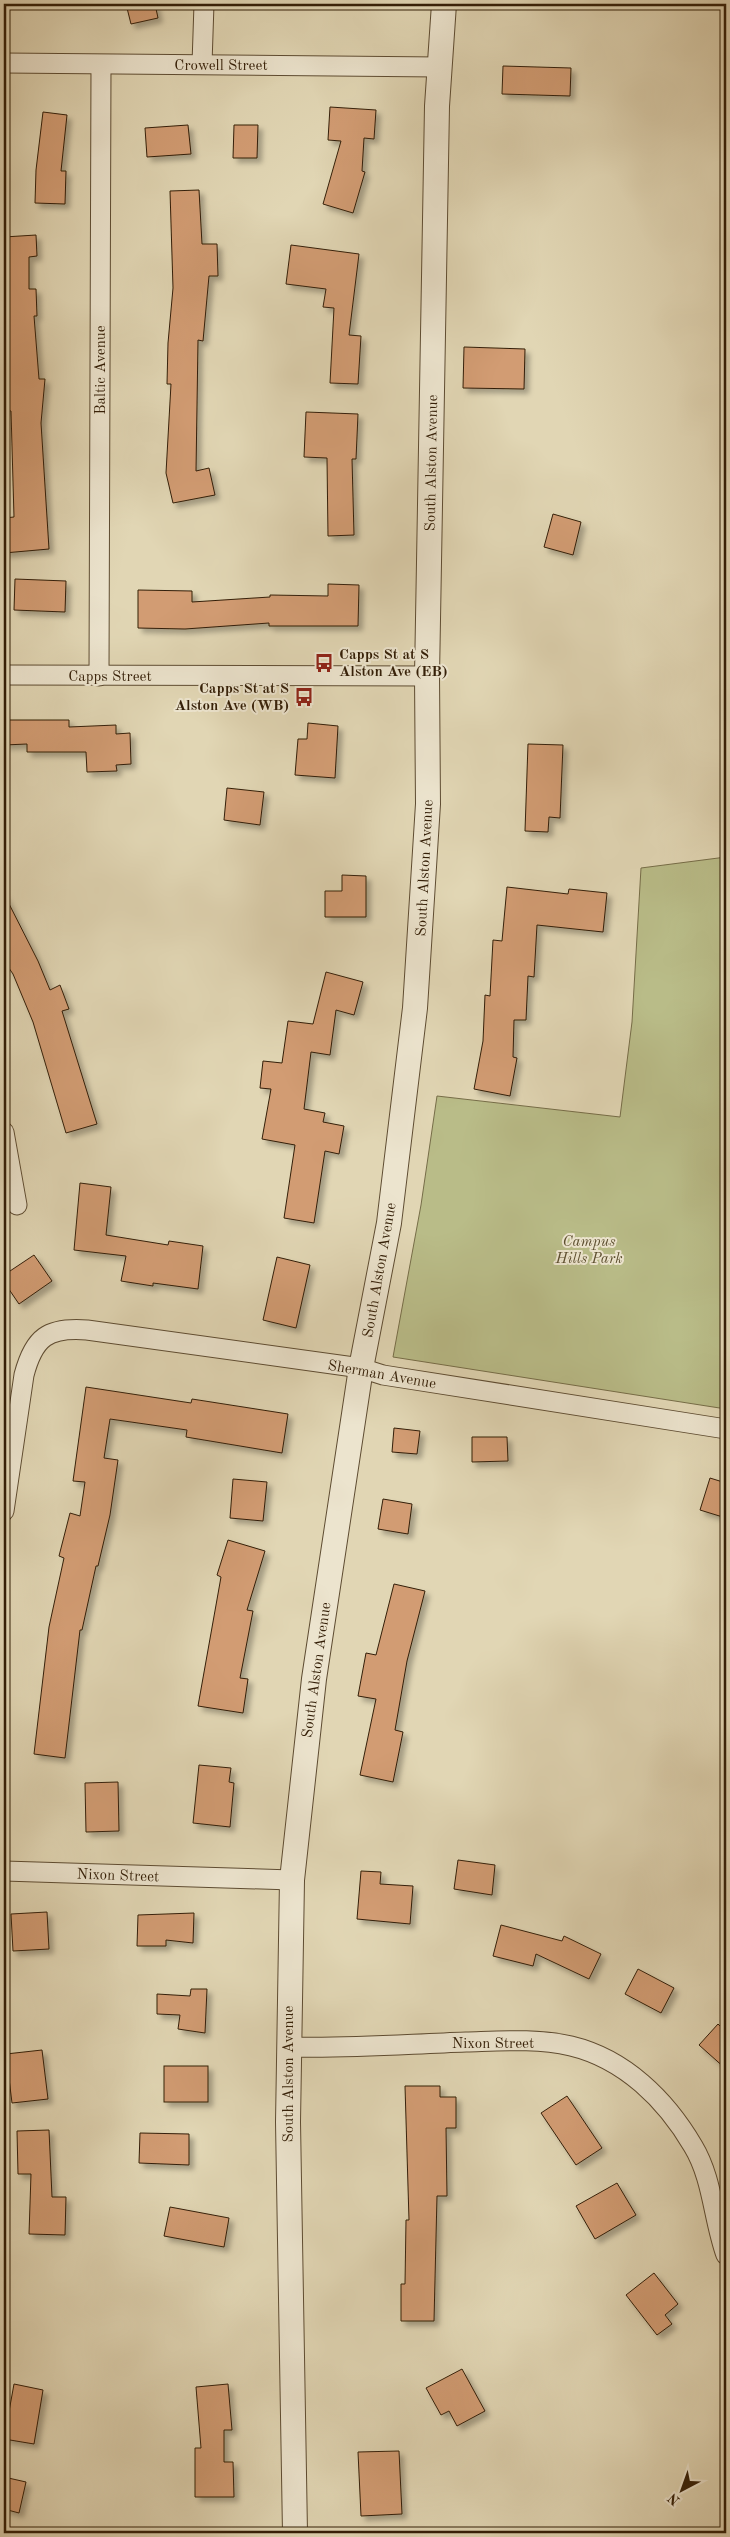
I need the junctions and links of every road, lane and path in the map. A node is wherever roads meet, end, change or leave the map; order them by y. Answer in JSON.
{"nodes":[{"id":1,"x":204,"y":4,"type":"edge"},
{"id":2,"x":444,"y":4,"type":"edge"},
{"id":3,"x":4,"y":63,"type":"edge"},
{"id":4,"x":202,"y":64,"type":"junction"},
{"id":5,"x":101,"y":65,"type":"junction"},
{"id":6,"x":439,"y":67,"type":"junction"},
{"id":7,"x":4,"y":675,"type":"edge"},
{"id":8,"x":98,"y":676,"type":"junction"},
{"id":9,"x":427,"y":676,"type":"junction"},
{"id":10,"x":4,"y":1132,"type":"edge"},
{"id":11,"x":7,"y":1172,"type":"edge"},
{"id":12,"x":17,"y":1205,"type":"dead end"},
{"id":13,"x":361,"y":1368,"type":"junction"},
{"id":14,"x":726,"y":1430,"type":"edge"},
{"id":15,"x":4,"y":1511,"type":"edge"},
{"id":16,"x":4,"y":1871,"type":"edge"},
{"id":17,"x":292,"y":1880,"type":"junction"},
{"id":18,"x":288,"y":2047,"type":"junction"},
{"id":19,"x":726,"y":2254,"type":"edge"},
{"id":20,"x":295,"y":2533,"type":"edge"}],
"edges":[{"from":1,"to":4,"type":"street"},
{"from":2,"to":6,"type":"street","name":"South Alston Avenue"},
{"from":3,"to":5,"type":"street","name":"Crowell Street"},
{"from":4,"to":5,"type":"street","name":"Crowell Street"},
{"from":4,"to":6,"type":"street","name":"Crowell Street"},
{"from":5,"to":8,"type":"street","name":"Baltic Avenue"},
{"from":6,"to":9,"type":"street","name":"South Alston Avenue"},
{"from":7,"to":8,"type":"street","name":"Capps Street"},
{"from":8,"to":9,"type":"street","name":"Capps Street"},
{"from":9,"to":13,"type":"street","name":"South Alston Avenue"},
{"from":10,"to":11,"type":"street"},
{"from":11,"to":12,"type":"street"},
{"from":13,"to":14,"type":"street","name":"Sherman Avenue"},
{"from":13,"to":15,"type":"street","name":"Sherman Avenue"},
{"from":13,"to":17,"type":"street","name":"South Alston Avenue"},
{"from":16,"to":17,"type":"street","name":"Nixon Street"},
{"from":17,"to":18,"type":"street","name":"South Alston Avenue"},
{"from":18,"to":19,"type":"street","name":"Nixon Street"},
{"from":18,"to":20,"type":"street","name":"South Alston Avenue"}]}
